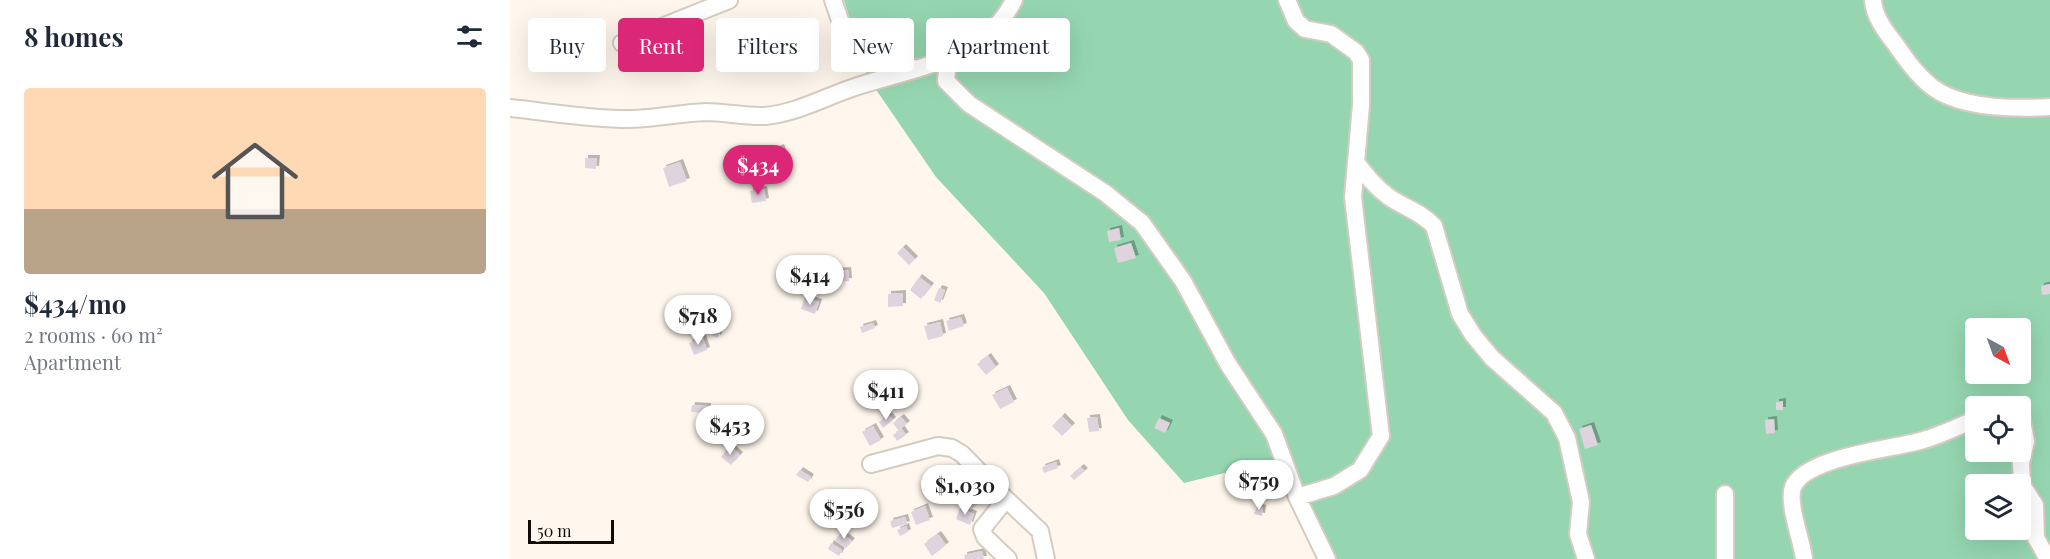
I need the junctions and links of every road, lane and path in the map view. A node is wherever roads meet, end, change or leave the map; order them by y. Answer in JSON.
{"nodes":[{"id":1,"x":729,"y":0,"type":"edge"},
{"id":2,"x":833,"y":0,"type":"edge"},
{"id":3,"x":1014,"y":0,"type":"edge"},
{"id":4,"x":1287,"y":0,"type":"edge"},
{"id":5,"x":1873,"y":0,"type":"edge"},
{"id":6,"x":684,"y":18,"type":"edge"},
{"id":7,"x":1002,"y":18,"type":"edge"},
{"id":8,"x":926,"y":68,"type":"edge"},
{"id":9,"x":920,"y":70,"type":"junction"},
{"id":10,"x":947,"y":72,"type":"edge"},
{"id":11,"x":2050,"y":107,"type":"edge"},
{"id":12,"x":510,"y":108,"type":"edge"},
{"id":13,"x":1356,"y":162,"type":"junction"},
{"id":14,"x":1965,"y":423,"type":"edge"},
{"id":15,"x":2021,"y":462,"type":"edge"},
{"id":16,"x":871,"y":464,"type":"dead end"},
{"id":17,"x":1725,"y":494,"type":"dead end"},
{"id":18,"x":1297,"y":497,"type":"junction"},
{"id":19,"x":1006,"y":499,"type":"junction"},
{"id":20,"x":1008,"y":559,"type":"edge"},
{"id":21,"x":1046,"y":559,"type":"edge"},
{"id":22,"x":1327,"y":559,"type":"edge"},
{"id":23,"x":1586,"y":559,"type":"edge"},
{"id":24,"x":1725,"y":559,"type":"edge"},
{"id":25,"x":1804,"y":559,"type":"edge"},
{"id":26,"x":2048,"y":559,"type":"edge"}],
"edges":[{"from":1,"to":6,"type":"street"},
{"from":2,"to":9,"type":"street"},
{"from":3,"to":7,"type":"street"},
{"from":4,"to":13,"type":"street"},
{"from":5,"to":11,"type":"street"},
{"from":8,"to":9,"type":"street"},
{"from":9,"to":12,"type":"street"},
{"from":10,"to":18,"type":"street"},
{"from":13,"to":18,"type":"street"},
{"from":13,"to":23,"type":"street"},
{"from":14,"to":25,"type":"street"},
{"from":15,"to":26,"type":"street"},
{"from":16,"to":19,"type":"street"},
{"from":17,"to":24,"type":"street"},
{"from":18,"to":22,"type":"street"},
{"from":19,"to":20,"type":"street"},
{"from":19,"to":21,"type":"street"}]}
